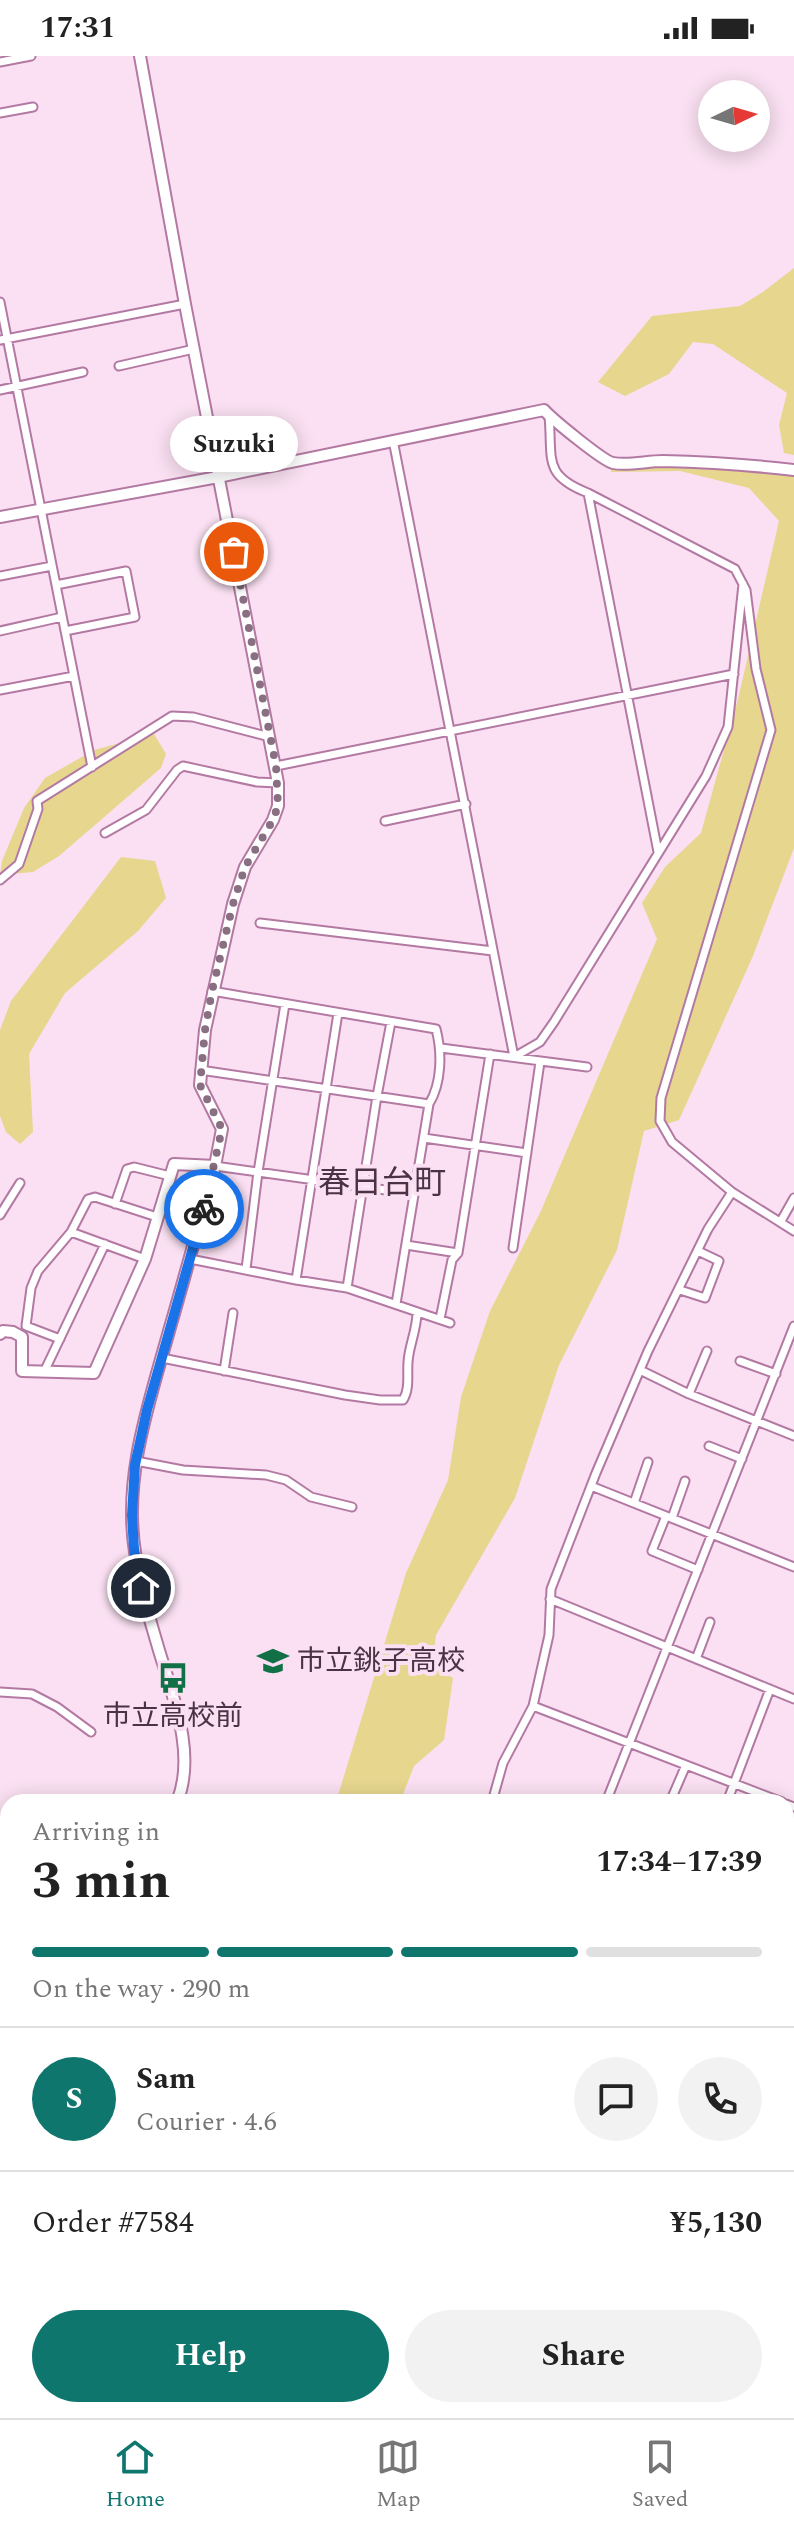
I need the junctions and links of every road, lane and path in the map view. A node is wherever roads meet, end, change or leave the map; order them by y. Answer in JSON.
{"nodes":[{"id":1,"x":31,"y":56,"type":"edge"},
{"id":2,"x":140,"y":56,"type":"edge"},
{"id":3,"x":0,"y":62,"type":"edge"},
{"id":4,"x":33,"y":107,"type":"dead end"},
{"id":5,"x":0,"y":113,"type":"edge"},
{"id":6,"x":0,"y":302,"type":"edge"},
{"id":7,"x":185,"y":304,"type":"junction"},
{"id":8,"x":4,"y":339,"type":"edge"},
{"id":9,"x":194,"y":349,"type":"junction"},
{"id":10,"x":119,"y":366,"type":"dead end"},
{"id":11,"x":83,"y":372,"type":"dead end"},
{"id":12,"x":17,"y":387,"type":"junction"},
{"id":13,"x":0,"y":390,"type":"edge"},
{"id":14,"x":549,"y":416,"type":"junction"},
{"id":15,"x":393,"y":440,"type":"junction"},
{"id":16,"x":794,"y":470,"type":"edge"},
{"id":17,"x":218,"y":477,"type":"junction"},
{"id":18,"x":588,"y":493,"type":"junction"},
{"id":19,"x":40,"y":509,"type":"junction"},
{"id":20,"x":0,"y":517,"type":"edge"},
{"id":21,"x":52,"y":566,"type":"junction"},
{"id":22,"x":0,"y":576,"type":"edge"},
{"id":23,"x":743,"y":584,"type":"junction"},
{"id":24,"x":56,"y":585,"type":"junction"},
{"id":25,"x":62,"y":617,"type":"junction"},
{"id":26,"x":0,"y":631,"type":"edge"},
{"id":27,"x":65,"y":631,"type":"junction"},
{"id":28,"x":734,"y":674,"type":"junction"},
{"id":29,"x":74,"y":676,"type":"junction"},
{"id":30,"x":0,"y":690,"type":"edge"},
{"id":31,"x":627,"y":695,"type":"junction"},
{"id":32,"x":450,"y":730,"type":"junction"},
{"id":33,"x":270,"y":737,"type":"junction"},
{"id":34,"x":276,"y":766,"type":"junction"},
{"id":35,"x":92,"y":767,"type":"junction"},
{"id":36,"x":278,"y":783,"type":"junction"},
{"id":37,"x":466,"y":804,"type":"junction"},
{"id":38,"x":385,"y":821,"type":"dead end"},
{"id":39,"x":105,"y":833,"type":"dead end"},
{"id":40,"x":658,"y":852,"type":"junction"},
{"id":41,"x":0,"y":880,"type":"edge"},
{"id":42,"x":260,"y":923,"type":"dead end"},
{"id":43,"x":493,"y":951,"type":"junction"},
{"id":44,"x":212,"y":991,"type":"junction"},
{"id":45,"x":285,"y":1004,"type":"junction"},
{"id":46,"x":338,"y":1013,"type":"junction"},
{"id":47,"x":391,"y":1022,"type":"junction"},
{"id":48,"x":441,"y":1048,"type":"junction"},
{"id":49,"x":490,"y":1054,"type":"junction"},
{"id":50,"x":514,"y":1057,"type":"junction"},
{"id":51,"x":540,"y":1062,"type":"junction"},
{"id":52,"x":587,"y":1067,"type":"dead end"},
{"id":53,"x":200,"y":1070,"type":"junction"},
{"id":54,"x":273,"y":1080,"type":"junction"},
{"id":55,"x":327,"y":1089,"type":"junction"},
{"id":56,"x":377,"y":1096,"type":"junction"},
{"id":57,"x":429,"y":1104,"type":"junction"},
{"id":58,"x":424,"y":1138,"type":"junction"},
{"id":59,"x":475,"y":1145,"type":"junction"},
{"id":60,"x":527,"y":1153,"type":"junction"},
{"id":61,"x":215,"y":1166,"type":"junction"},
{"id":62,"x":258,"y":1172,"type":"junction"},
{"id":63,"x":170,"y":1176,"type":"junction"},
{"id":64,"x":312,"y":1180,"type":"junction"},
{"id":65,"x":20,"y":1183,"type":"dead end"},
{"id":66,"x":362,"y":1187,"type":"junction"},
{"id":67,"x":732,"y":1192,"type":"junction"},
{"id":68,"x":414,"y":1194,"type":"junction"},
{"id":69,"x":794,"y":1198,"type":"edge"},
{"id":70,"x":115,"y":1204,"type":"junction"},
{"id":71,"x":0,"y":1215,"type":"edge"},
{"id":72,"x":157,"y":1217,"type":"junction"},
{"id":73,"x":781,"y":1221,"type":"junction"},
{"id":74,"x":794,"y":1231,"type":"edge"},
{"id":75,"x":71,"y":1232,"type":"junction"},
{"id":76,"x":105,"y":1244,"type":"junction"},
{"id":77,"x":406,"y":1245,"type":"junction"},
{"id":78,"x":513,"y":1248,"type":"dead end"},
{"id":79,"x":698,"y":1251,"type":"junction"},
{"id":80,"x":458,"y":1253,"type":"junction"},
{"id":81,"x":145,"y":1259,"type":"junction"},
{"id":82,"x":190,"y":1259,"type":"junction"},
{"id":83,"x":246,"y":1269,"type":"junction"},
{"id":84,"x":296,"y":1280,"type":"junction"},
{"id":85,"x":347,"y":1288,"type":"junction"},
{"id":86,"x":680,"y":1290,"type":"junction"},
{"id":87,"x":396,"y":1304,"type":"junction"},
{"id":88,"x":417,"y":1312,"type":"junction"},
{"id":89,"x":233,"y":1313,"type":"dead end"},
{"id":90,"x":440,"y":1319,"type":"junction"},
{"id":91,"x":450,"y":1323,"type":"dead end"},
{"id":92,"x":794,"y":1326,"type":"edge"},
{"id":93,"x":1,"y":1329,"type":"edge"},
{"id":94,"x":60,"y":1339,"type":"junction"},
{"id":95,"x":707,"y":1351,"type":"dead end"},
{"id":96,"x":162,"y":1358,"type":"junction"},
{"id":97,"x":740,"y":1361,"type":"dead end"},
{"id":98,"x":640,"y":1370,"type":"junction"},
{"id":99,"x":224,"y":1371,"type":"junction"},
{"id":100,"x":44,"y":1372,"type":"junction"},
{"id":101,"x":776,"y":1374,"type":"junction"},
{"id":102,"x":689,"y":1394,"type":"junction"},
{"id":103,"x":758,"y":1421,"type":"junction"},
{"id":104,"x":794,"y":1436,"type":"edge"},
{"id":105,"x":709,"y":1446,"type":"dead end"},
{"id":106,"x":742,"y":1459,"type":"junction"},
{"id":107,"x":136,"y":1461,"type":"junction"},
{"id":108,"x":648,"y":1462,"type":"dead end"},
{"id":109,"x":685,"y":1481,"type":"dead end"},
{"id":110,"x":591,"y":1486,"type":"junction"},
{"id":111,"x":634,"y":1503,"type":"junction"},
{"id":112,"x":352,"y":1507,"type":"dead end"},
{"id":113,"x":669,"y":1517,"type":"junction"},
{"id":114,"x":712,"y":1534,"type":"junction"},
{"id":115,"x":794,"y":1567,"type":"edge"},
{"id":116,"x":698,"y":1570,"type":"junction"},
{"id":117,"x":550,"y":1599,"type":"junction"},
{"id":118,"x":710,"y":1622,"type":"dead end"},
{"id":119,"x":667,"y":1647,"type":"junction"},
{"id":120,"x":696,"y":1659,"type":"junction"},
{"id":121,"x":770,"y":1689,"type":"junction"},
{"id":122,"x":0,"y":1692,"type":"edge"},
{"id":123,"x":794,"y":1699,"type":"edge"},
{"id":124,"x":533,"y":1706,"type":"junction"},
{"id":125,"x":91,"y":1732,"type":"dead end"},
{"id":126,"x":629,"y":1743,"type":"junction"},
{"id":127,"x":686,"y":1765,"type":"junction"},
{"id":128,"x":735,"y":1783,"type":"junction"},
{"id":129,"x":178,"y":1794,"type":"edge"},
{"id":130,"x":494,"y":1794,"type":"edge"},
{"id":131,"x":609,"y":1794,"type":"edge"},
{"id":132,"x":673,"y":1794,"type":"edge"},
{"id":133,"x":730,"y":1794,"type":"edge"},
{"id":134,"x":762,"y":1794,"type":"edge"}],
"edges":[{"from":1,"to":3,"type":"street"},
{"from":2,"to":7,"type":"street"},
{"from":4,"to":5,"type":"street"},
{"from":6,"to":8,"type":"street"},
{"from":7,"to":8,"type":"street"},
{"from":7,"to":9,"type":"street"},
{"from":8,"to":12,"type":"street"},
{"from":9,"to":10,"type":"street"},
{"from":9,"to":17,"type":"street"},
{"from":11,"to":12,"type":"street"},
{"from":12,"to":13,"type":"street"},
{"from":12,"to":19,"type":"street"},
{"from":14,"to":15,"type":"street"},
{"from":14,"to":16,"type":"street"},
{"from":14,"to":18,"type":"street"},
{"from":15,"to":17,"type":"street"},
{"from":15,"to":32,"type":"street"},
{"from":17,"to":19,"type":"street"},
{"from":17,"to":33,"type":"street"},
{"from":18,"to":23,"type":"street"},
{"from":18,"to":31,"type":"street"},
{"from":19,"to":20,"type":"street"},
{"from":19,"to":21,"type":"street"},
{"from":21,"to":22,"type":"street"},
{"from":21,"to":24,"type":"street"},
{"from":23,"to":28,"type":"street"},
{"from":23,"to":67,"type":"street"},
{"from":24,"to":25,"type":"street"},
{"from":24,"to":27,"type":"street"},
{"from":25,"to":26,"type":"street"},
{"from":25,"to":27,"type":"street"},
{"from":27,"to":29,"type":"street"},
{"from":28,"to":31,"type":"street"},
{"from":28,"to":40,"type":"street"},
{"from":29,"to":30,"type":"street"},
{"from":29,"to":35,"type":"street"},
{"from":31,"to":32,"type":"street"},
{"from":31,"to":40,"type":"street"},
{"from":32,"to":34,"type":"street"},
{"from":32,"to":37,"type":"street"},
{"from":33,"to":34,"type":"street"},
{"from":33,"to":35,"type":"street"},
{"from":34,"to":36,"type":"street"},
{"from":35,"to":41,"type":"street"},
{"from":36,"to":39,"type":"street"},
{"from":36,"to":44,"type":"street"},
{"from":37,"to":38,"type":"street"},
{"from":37,"to":43,"type":"street"},
{"from":40,"to":50,"type":"street"},
{"from":42,"to":43,"type":"street"},
{"from":43,"to":50,"type":"street"},
{"from":44,"to":45,"type":"street"},
{"from":44,"to":53,"type":"street"},
{"from":45,"to":46,"type":"street"},
{"from":45,"to":54,"type":"street"},
{"from":46,"to":47,"type":"street"},
{"from":46,"to":55,"type":"street"},
{"from":47,"to":48,"type":"street"},
{"from":47,"to":56,"type":"street"},
{"from":48,"to":49,"type":"street"},
{"from":48,"to":57,"type":"street"},
{"from":49,"to":50,"type":"street"},
{"from":49,"to":59,"type":"street"},
{"from":50,"to":51,"type":"street"},
{"from":51,"to":52,"type":"street"},
{"from":51,"to":60,"type":"street"},
{"from":53,"to":54,"type":"street"},
{"from":53,"to":61,"type":"street"},
{"from":54,"to":55,"type":"street"},
{"from":54,"to":62,"type":"street"},
{"from":55,"to":56,"type":"street"},
{"from":55,"to":64,"type":"street"},
{"from":56,"to":57,"type":"street"},
{"from":56,"to":66,"type":"street"},
{"from":57,"to":58,"type":"street"},
{"from":58,"to":59,"type":"street"},
{"from":58,"to":68,"type":"street"},
{"from":59,"to":60,"type":"street"},
{"from":59,"to":80,"type":"street"},
{"from":60,"to":78,"type":"street"},
{"from":61,"to":62,"type":"street"},
{"from":61,"to":63,"type":"street"},
{"from":61,"to":82,"type":"street"},
{"from":62,"to":64,"type":"street"},
{"from":62,"to":83,"type":"street"},
{"from":63,"to":70,"type":"street"},
{"from":63,"to":72,"type":"street"},
{"from":64,"to":66,"type":"street"},
{"from":64,"to":84,"type":"street"},
{"from":65,"to":71,"type":"street"},
{"from":66,"to":68,"type":"street"},
{"from":66,"to":85,"type":"street"},
{"from":67,"to":73,"type":"street"},
{"from":67,"to":79,"type":"street"},
{"from":68,"to":77,"type":"street"},
{"from":69,"to":73,"type":"street"},
{"from":70,"to":72,"type":"street"},
{"from":70,"to":75,"type":"street"},
{"from":72,"to":81,"type":"street"},
{"from":73,"to":74,"type":"street"},
{"from":75,"to":76,"type":"street"},
{"from":75,"to":94,"type":"street"},
{"from":76,"to":81,"type":"street"},
{"from":76,"to":94,"type":"street"},
{"from":77,"to":80,"type":"street"},
{"from":77,"to":87,"type":"street"},
{"from":79,"to":86,"type":"street"},
{"from":79,"to":86,"type":"street"},
{"from":80,"to":90,"type":"street"},
{"from":81,"to":100,"type":"street"},
{"from":82,"to":83,"type":"street"},
{"from":82,"to":96,"type":"street"},
{"from":83,"to":84,"type":"street"},
{"from":84,"to":85,"type":"street"},
{"from":85,"to":87,"type":"street"},
{"from":86,"to":98,"type":"street"},
{"from":87,"to":88,"type":"street"},
{"from":88,"to":90,"type":"street"},
{"from":88,"to":99,"type":"street"},
{"from":89,"to":99,"type":"street"},
{"from":90,"to":91,"type":"street"},
{"from":92,"to":101,"type":"street"},
{"from":93,"to":100,"type":"street"},
{"from":94,"to":100,"type":"street"},
{"from":95,"to":102,"type":"street"},
{"from":96,"to":99,"type":"street"},
{"from":96,"to":107,"type":"street"},
{"from":97,"to":101,"type":"street"},
{"from":98,"to":102,"type":"street"},
{"from":98,"to":110,"type":"street"},
{"from":101,"to":103,"type":"street"},
{"from":102,"to":103,"type":"street"},
{"from":103,"to":104,"type":"street"},
{"from":103,"to":106,"type":"street"},
{"from":105,"to":106,"type":"street"},
{"from":106,"to":114,"type":"street"},
{"from":107,"to":112,"type":"street"},
{"from":107,"to":129,"type":"street"},
{"from":108,"to":111,"type":"street"},
{"from":109,"to":113,"type":"street"},
{"from":110,"to":111,"type":"street"},
{"from":110,"to":117,"type":"street"},
{"from":111,"to":113,"type":"street"},
{"from":113,"to":114,"type":"street"},
{"from":113,"to":116,"type":"street"},
{"from":114,"to":115,"type":"street"},
{"from":114,"to":116,"type":"street"},
{"from":116,"to":119,"type":"street"},
{"from":117,"to":119,"type":"street"},
{"from":117,"to":124,"type":"street"},
{"from":118,"to":120,"type":"street"},
{"from":119,"to":120,"type":"street"},
{"from":119,"to":126,"type":"street"},
{"from":120,"to":121,"type":"street"},
{"from":121,"to":123,"type":"street"},
{"from":121,"to":128,"type":"street"},
{"from":122,"to":125,"type":"street"},
{"from":124,"to":126,"type":"street"},
{"from":124,"to":130,"type":"street"},
{"from":126,"to":127,"type":"street"},
{"from":126,"to":131,"type":"street"},
{"from":127,"to":128,"type":"street"},
{"from":127,"to":132,"type":"street"},
{"from":128,"to":133,"type":"street"},
{"from":128,"to":134,"type":"street"}]}
